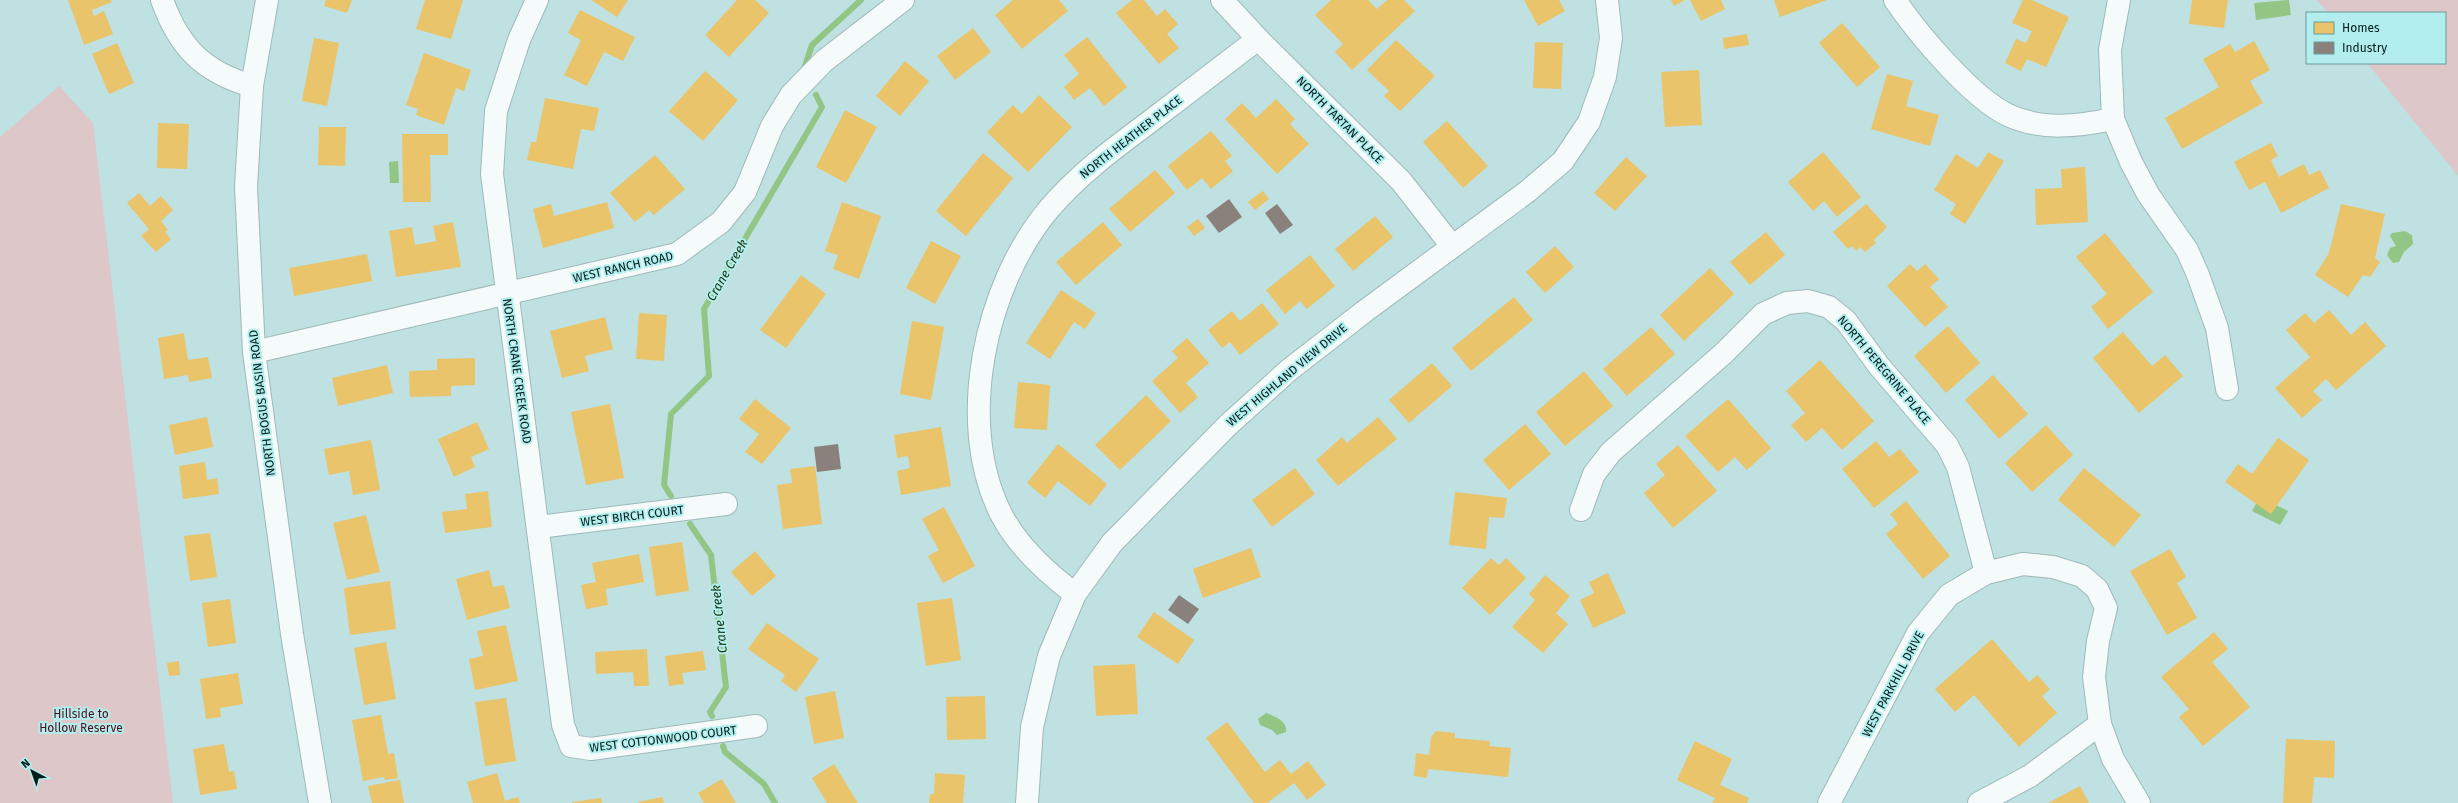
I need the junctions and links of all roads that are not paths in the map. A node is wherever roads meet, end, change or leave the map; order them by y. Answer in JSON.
{"nodes":[{"id":1,"x":162,"y":0,"type":"edge"},
{"id":2,"x":267,"y":0,"type":"edge"},
{"id":3,"x":537,"y":0,"type":"edge"},
{"id":4,"x":903,"y":0,"type":"edge"},
{"id":5,"x":1222,"y":0,"type":"edge"},
{"id":6,"x":1607,"y":0,"type":"edge"},
{"id":7,"x":1895,"y":0,"type":"edge"},
{"id":8,"x":2119,"y":0,"type":"edge"},
{"id":9,"x":1258,"y":39,"type":"junction"},
{"id":10,"x":252,"y":86,"type":"junction"},
{"id":11,"x":2113,"y":119,"type":"junction"},
{"id":12,"x":1452,"y":246,"type":"junction"},
{"id":13,"x":507,"y":294,"type":"junction"},
{"id":14,"x":254,"y":352,"type":"junction"},
{"id":15,"x":2227,"y":389,"type":"dead end"},
{"id":16,"x":726,"y":504,"type":"dead end"},
{"id":17,"x":1581,"y":510,"type":"dead end"},
{"id":18,"x":538,"y":527,"type":"junction"},
{"id":19,"x":1986,"y":572,"type":"junction"},
{"id":20,"x":1075,"y":594,"type":"junction"},
{"id":21,"x":2100,"y":724,"type":"junction"},
{"id":22,"x":756,"y":726,"type":"dead end"},
{"id":23,"x":571,"y":746,"type":"joint"},
{"id":24,"x":320,"y":803,"type":"edge"},
{"id":25,"x":1027,"y":803,"type":"edge"},
{"id":26,"x":1829,"y":803,"type":"edge"},
{"id":27,"x":1979,"y":803,"type":"edge"},
{"id":28,"x":2139,"y":803,"type":"edge"}],
"edges":[{"from":1,"to":10,"type":"street"},
{"from":2,"to":10,"type":"street","name":"NORTH BOGUS BASIN ROAD"},
{"from":3,"to":13,"type":"street","name":"NORTH CRANE CREEK ROAD"},
{"from":4,"to":13,"type":"street","name":"WEST RANCH ROAD"},
{"from":5,"to":9,"type":"street","name":"NORTH TARTAN PLACE"},
{"from":6,"to":12,"type":"street","name":"WEST HIGHLAND VIEW DRIVE"},
{"from":7,"to":11,"type":"street"},
{"from":8,"to":11,"type":"street"},
{"from":9,"to":12,"type":"street","name":"NORTH TARTAN PLACE"},
{"from":9,"to":20,"type":"street","name":"NORTH HEATHER PLACE"},
{"from":10,"to":14,"type":"street","name":"NORTH BOGUS BASIN ROAD"},
{"from":11,"to":15,"type":"street"},
{"from":12,"to":20,"type":"street","name":"WEST HIGHLAND VIEW DRIVE"},
{"from":13,"to":14,"type":"street","name":"WEST RANCH ROAD"},
{"from":13,"to":18,"type":"street","name":"NORTH CRANE CREEK ROAD"},
{"from":14,"to":24,"type":"street","name":"NORTH BOGUS BASIN ROAD"},
{"from":16,"to":18,"type":"street","name":"WEST BIRCH COURT"},
{"from":17,"to":19,"type":"street","name":"NORTH PEREGRINE PLACE"},
{"from":18,"to":23,"type":"street","name":"NORTH CRANE CREEK ROAD"},
{"from":19,"to":21,"type":"street","name":"WEST PARKHILL DRIVE"},
{"from":19,"to":26,"type":"street","name":"WEST PARKHILL DRIVE"},
{"from":20,"to":25,"type":"street","name":"WEST HIGHLAND VIEW DRIVE"},
{"from":21,"to":27,"type":"street"},
{"from":21,"to":28,"type":"street","name":"WEST PARKHILL DRIVE"},
{"from":22,"to":23,"type":"street","name":"WEST COTTONWOOD COURT"}]}
